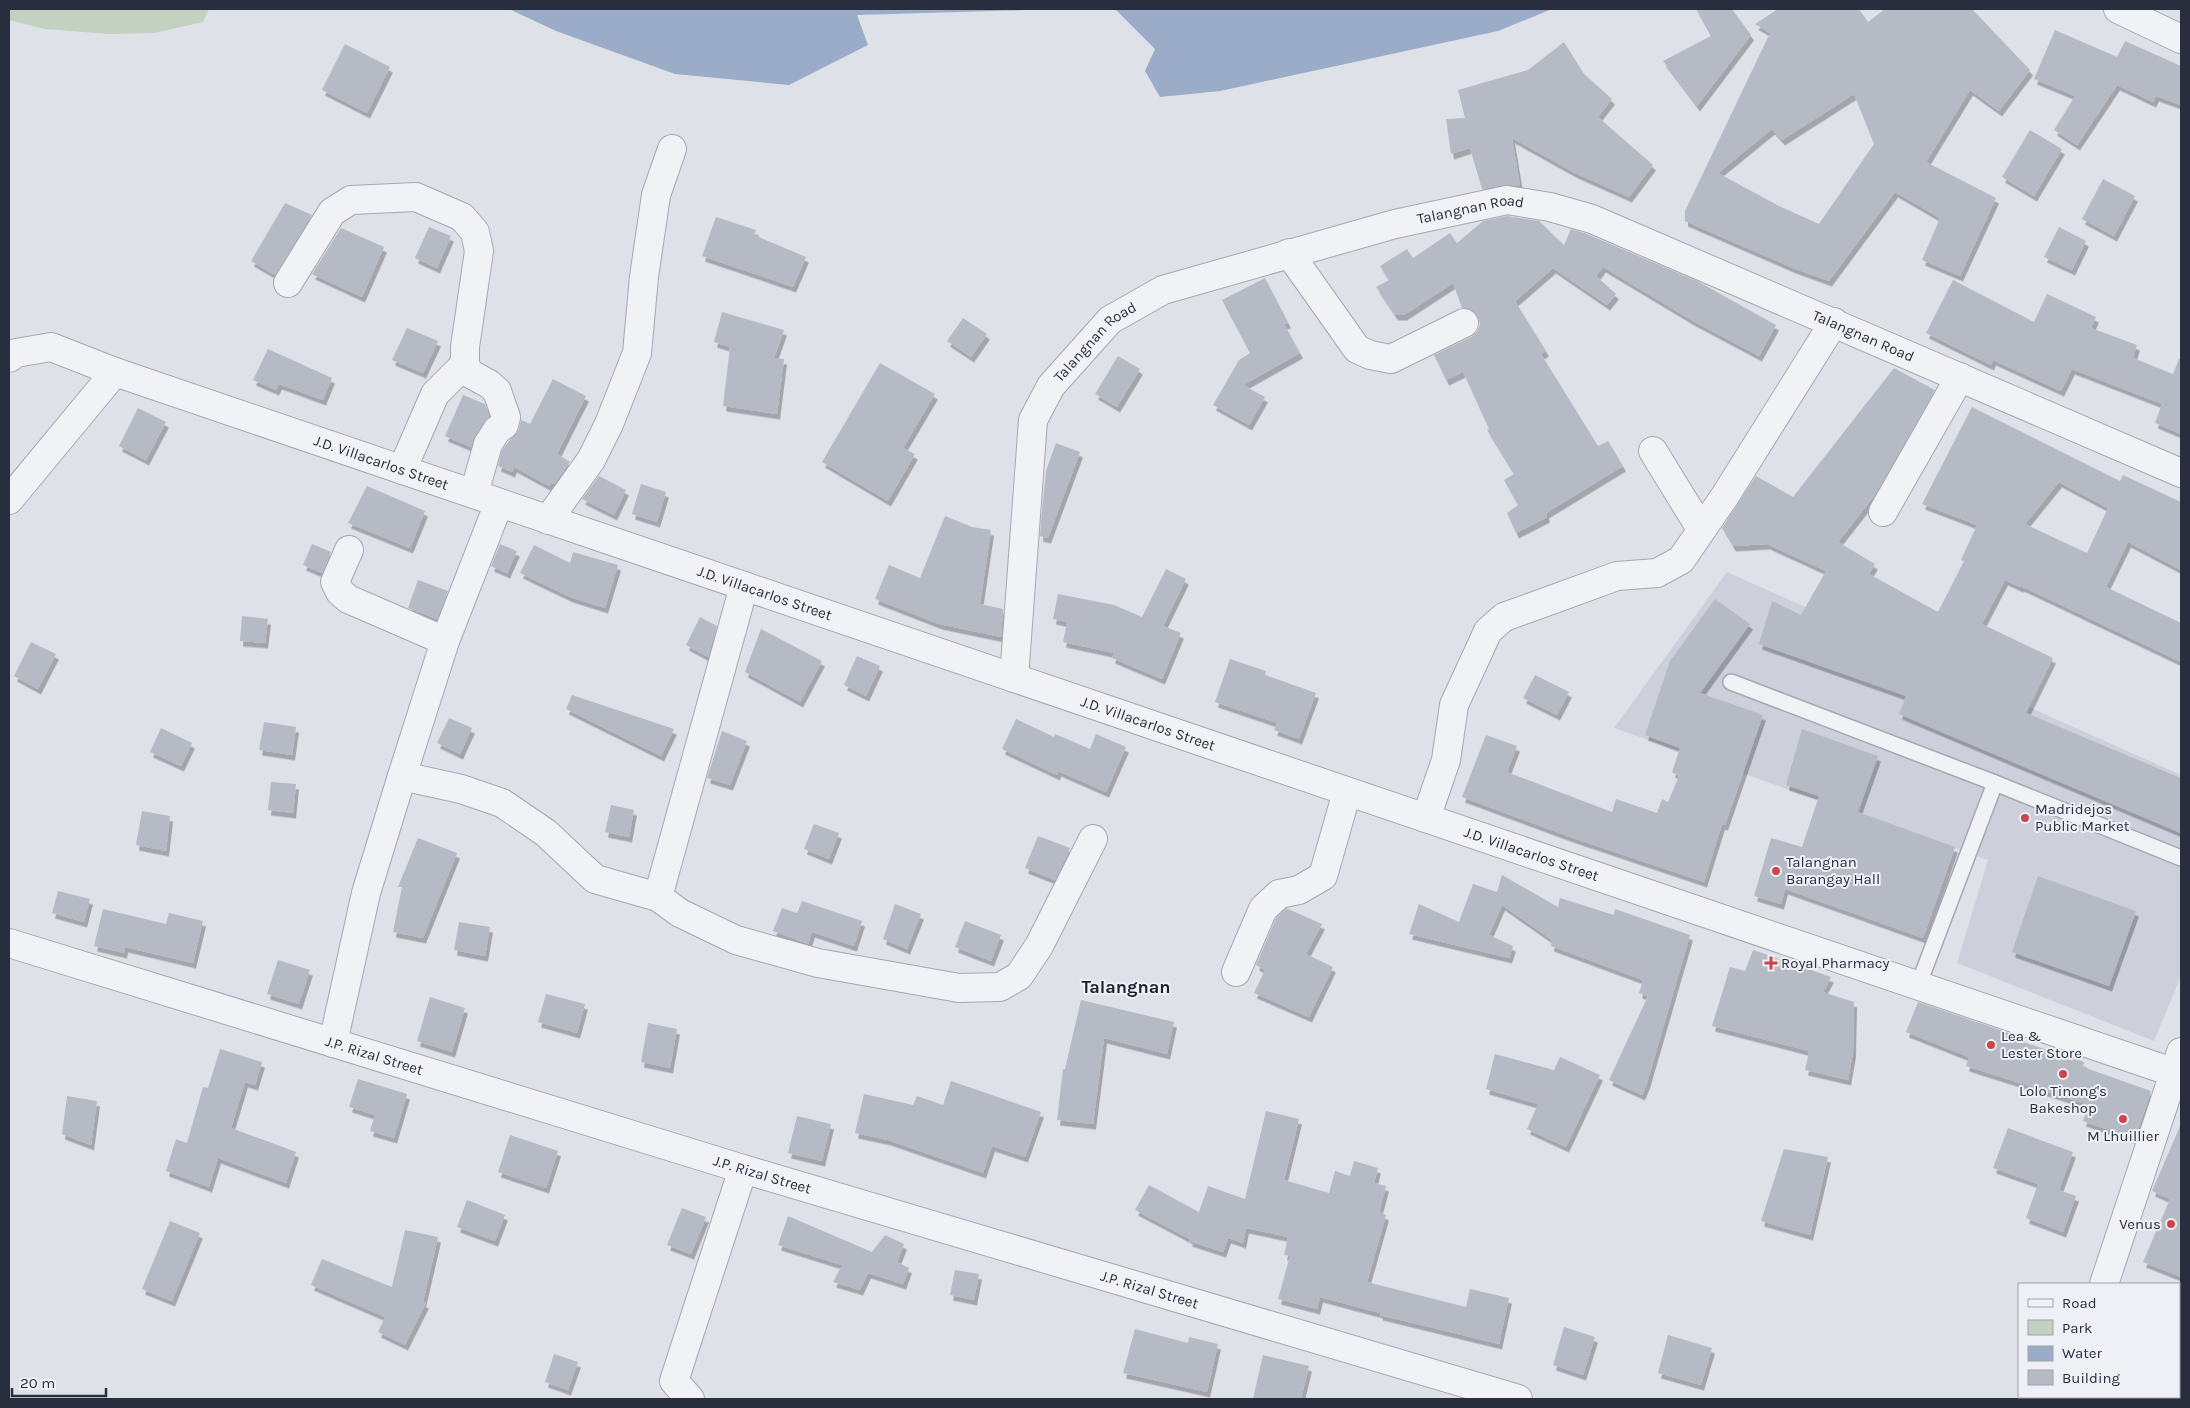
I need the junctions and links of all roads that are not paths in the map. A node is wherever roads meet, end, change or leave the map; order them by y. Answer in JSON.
{"nodes":[{"id":1,"x":2118,"y":9,"type":"edge"},
{"id":2,"x":2181,"y":39,"type":"edge"},
{"id":3,"x":672,"y":149,"type":"dead end"},
{"id":4,"x":1289,"y":253,"type":"junction"},
{"id":5,"x":288,"y":283,"type":"dead end"},
{"id":6,"x":1834,"y":322,"type":"junction"},
{"id":7,"x":1464,"y":323,"type":"dead end"},
{"id":8,"x":9,"y":358,"type":"edge"},
{"id":9,"x":465,"y":364,"type":"junction"},
{"id":10,"x":115,"y":372,"type":"junction"},
{"id":11,"x":1960,"y":377,"type":"junction"},
{"id":12,"x":1653,"y":451,"type":"dead end"},
{"id":13,"x":402,"y":470,"type":"junction"},
{"id":14,"x":2181,"y":473,"type":"edge"},
{"id":15,"x":486,"y":498,"type":"junction"},
{"id":16,"x":9,"y":500,"type":"edge"},
{"id":17,"x":1883,"y":512,"type":"dead end"},
{"id":18,"x":548,"y":520,"type":"junction"},
{"id":19,"x":1700,"y":529,"type":"junction"},
{"id":20,"x":349,"y":550,"type":"dead end"},
{"id":21,"x":744,"y":586,"type":"junction"},
{"id":22,"x":445,"y":641,"type":"junction"},
{"id":23,"x":1014,"y":678,"type":"junction"},
{"id":24,"x":1731,"y":682,"type":"dead end"},
{"id":25,"x":402,"y":776,"type":"junction"},
{"id":26,"x":1994,"y":783,"type":"junction"},
{"id":27,"x":1347,"y":792,"type":"junction"},
{"id":28,"x":1426,"y":818,"type":"junction"},
{"id":29,"x":1093,"y":839,"type":"dead end"},
{"id":30,"x":2181,"y":858,"type":"edge"},
{"id":31,"x":658,"y":896,"type":"junction"},
{"id":32,"x":9,"y":943,"type":"edge"},
{"id":33,"x":1236,"y":972,"type":"dead end"},
{"id":34,"x":1918,"y":986,"type":"junction"},
{"id":35,"x":333,"y":1043,"type":"junction"},
{"id":36,"x":2179,"y":1066,"type":"edge"},
{"id":37,"x":743,"y":1169,"type":"junction"},
{"id":38,"x":2104,"y":1283,"type":"edge"},
{"id":39,"x":690,"y":1399,"type":"edge"},
{"id":40,"x":1518,"y":1399,"type":"edge"}],
"edges":[{"from":1,"to":2,"type":"street"},
{"from":3,"to":18,"type":"street"},
{"from":4,"to":6,"type":"street","name":"Talangnan Road"},
{"from":4,"to":7,"type":"street"},
{"from":4,"to":23,"type":"street","name":"Talangnan Road"},
{"from":5,"to":9,"type":"street"},
{"from":6,"to":11,"type":"street","name":"Talangnan Road"},
{"from":6,"to":19,"type":"street"},
{"from":8,"to":10,"type":"street","name":"J.D. Villacarlos Street"},
{"from":9,"to":13,"type":"street"},
{"from":9,"to":15,"type":"street"},
{"from":10,"to":13,"type":"street","name":"J.D. Villacarlos Street"},
{"from":10,"to":16,"type":"street"},
{"from":11,"to":14,"type":"street","name":"Talangnan Road"},
{"from":11,"to":17,"type":"street"},
{"from":12,"to":19,"type":"street"},
{"from":13,"to":15,"type":"street","name":"J.D. Villacarlos Street"},
{"from":15,"to":18,"type":"street","name":"J.D. Villacarlos Street"},
{"from":15,"to":22,"type":"street"},
{"from":18,"to":21,"type":"street","name":"J.D. Villacarlos Street"},
{"from":19,"to":28,"type":"street"},
{"from":20,"to":22,"type":"street"},
{"from":21,"to":23,"type":"street","name":"J.D. Villacarlos Street"},
{"from":21,"to":31,"type":"street"},
{"from":22,"to":25,"type":"street"},
{"from":23,"to":27,"type":"street","name":"J.D. Villacarlos Street"},
{"from":24,"to":26,"type":"lane"},
{"from":25,"to":31,"type":"street"},
{"from":25,"to":35,"type":"street"},
{"from":26,"to":30,"type":"lane"},
{"from":26,"to":34,"type":"lane"},
{"from":27,"to":28,"type":"street","name":"J.D. Villacarlos Street"},
{"from":27,"to":33,"type":"street"},
{"from":28,"to":34,"type":"street","name":"J.D. Villacarlos Street"},
{"from":29,"to":31,"type":"street"},
{"from":32,"to":35,"type":"street","name":"J.P. Rizal Street"},
{"from":34,"to":36,"type":"street","name":"J.D. Villacarlos Street"},
{"from":35,"to":37,"type":"street","name":"J.P. Rizal Street"},
{"from":36,"to":38,"type":"street"},
{"from":37,"to":39,"type":"street"},
{"from":37,"to":40,"type":"street","name":"J.P. Rizal Street"}]}
